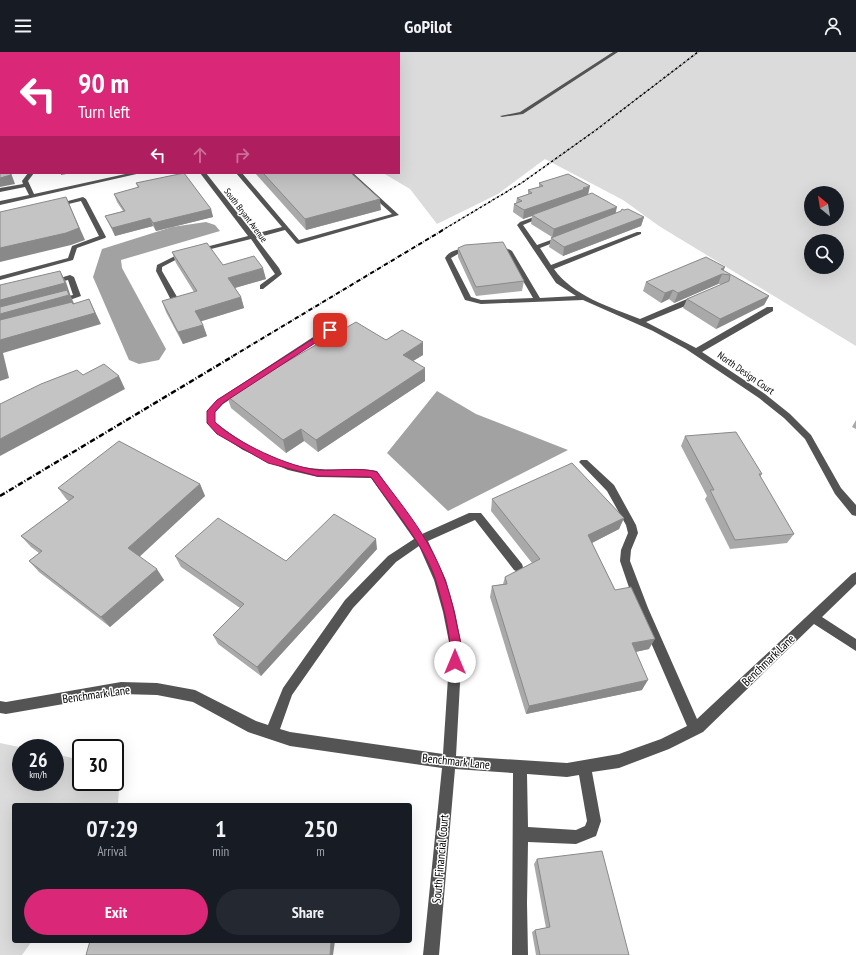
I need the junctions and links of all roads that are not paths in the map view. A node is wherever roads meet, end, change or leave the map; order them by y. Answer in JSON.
{"nodes":[{"id":1,"x":616,"y":52,"type":"edge"},
{"id":2,"x":502,"y":116,"type":"dead end"},
{"id":3,"x":31,"y":174,"type":"edge"},
{"id":4,"x":105,"y":174,"type":"edge"},
{"id":5,"x":133,"y":174,"type":"edge"},
{"id":6,"x":204,"y":174,"type":"edge"},
{"id":7,"x":240,"y":174,"type":"edge"},
{"id":8,"x":351,"y":174,"type":"edge"},
{"id":9,"x":108,"y":179,"type":"junction"},
{"id":10,"x":27,"y":185,"type":"junction"},
{"id":11,"x":0,"y":190,"type":"edge"},
{"id":12,"x":30,"y":197,"type":"junction"},
{"id":13,"x":0,"y":203,"type":"edge"},
{"id":14,"x":31,"y":204,"type":"edge"},
{"id":15,"x":48,"y":207,"type":"edge"},
{"id":16,"x":552,"y":212,"type":"edge"},
{"id":17,"x":286,"y":228,"type":"junction"},
{"id":18,"x":639,"y":233,"type":"edge"},
{"id":19,"x":252,"y":237,"type":"junction"},
{"id":20,"x":565,"y":237,"type":"edge"},
{"id":21,"x":535,"y":248,"type":"junction"},
{"id":22,"x":550,"y":268,"type":"junction"},
{"id":23,"x":0,"y":278,"type":"edge"},
{"id":24,"x":42,"y":285,"type":"edge"},
{"id":25,"x":263,"y":287,"type":"dead end"},
{"id":26,"x":701,"y":296,"type":"edge"},
{"id":27,"x":584,"y":298,"type":"junction"},
{"id":28,"x":538,"y":299,"type":"junction"},
{"id":29,"x":176,"y":302,"type":"edge"},
{"id":30,"x":49,"y":304,"type":"edge"},
{"id":31,"x":770,"y":310,"type":"dead end"},
{"id":32,"x":640,"y":322,"type":"junction"},
{"id":33,"x":330,"y":330,"type":"dead end"},
{"id":34,"x":696,"y":352,"type":"junction"},
{"id":35,"x":584,"y":462,"type":"dead end"},
{"id":36,"x":856,"y":512,"type":"edge"},
{"id":37,"x":420,"y":540,"type":"junction"},
{"id":38,"x":518,"y":568,"type":"dead end"},
{"id":39,"x":856,"y":577,"type":"edge"},
{"id":40,"x":813,"y":617,"type":"junction"},
{"id":41,"x":856,"y":646,"type":"edge"},
{"id":42,"x":0,"y":707,"type":"edge"},
{"id":43,"x":694,"y":728,"type":"junction"},
{"id":44,"x":272,"y":733,"type":"junction"},
{"id":45,"x":449,"y":762,"type":"junction"},
{"id":46,"x":520,"y":767,"type":"junction"},
{"id":47,"x":584,"y":767,"type":"junction"},
{"id":48,"x":522,"y":834,"type":"junction"},
{"id":49,"x":431,"y":955,"type":"edge"},
{"id":50,"x":520,"y":955,"type":"edge"}],
"edges":[{"from":1,"to":2,"type":"street"},
{"from":3,"to":10,"type":"street"},
{"from":4,"to":9,"type":"street"},
{"from":5,"to":9,"type":"street"},
{"from":6,"to":19,"type":"street","name":"South Bryant Avenue"},
{"from":7,"to":17,"type":"street"},
{"from":8,"to":17,"type":"street"},
{"from":9,"to":12,"type":"street"},
{"from":10,"to":11,"type":"street"},
{"from":10,"to":12,"type":"street"},
{"from":12,"to":13,"type":"street"},
{"from":12,"to":14,"type":"street"},
{"from":15,"to":23,"type":"street"},
{"from":16,"to":21,"type":"street"},
{"from":17,"to":19,"type":"street"},
{"from":18,"to":22,"type":"street"},
{"from":19,"to":25,"type":"street","name":"South Bryant Avenue"},
{"from":19,"to":29,"type":"street"},
{"from":20,"to":21,"type":"street"},
{"from":21,"to":22,"type":"street"},
{"from":22,"to":27,"type":"street"},
{"from":24,"to":30,"type":"street"},
{"from":26,"to":32,"type":"street"},
{"from":27,"to":28,"type":"street"},
{"from":27,"to":32,"type":"street","name":"North Design Court"},
{"from":28,"to":28,"type":"street"},
{"from":31,"to":34,"type":"street"},
{"from":32,"to":34,"type":"street","name":"North Design Court"},
{"from":33,"to":37,"type":"street","name":"South Financial Court"},
{"from":34,"to":36,"type":"street","name":"North Design Court"},
{"from":35,"to":43,"type":"street"},
{"from":37,"to":38,"type":"street"},
{"from":37,"to":44,"type":"street"},
{"from":37,"to":45,"type":"street","name":"South Financial Court"},
{"from":39,"to":40,"type":"street","name":"Benchmark Lane"},
{"from":40,"to":41,"type":"street"},
{"from":40,"to":43,"type":"street","name":"Benchmark Lane"},
{"from":42,"to":44,"type":"street","name":"Benchmark Lane"},
{"from":43,"to":47,"type":"street","name":"Benchmark Lane"},
{"from":44,"to":45,"type":"street","name":"Benchmark Lane"},
{"from":45,"to":46,"type":"street","name":"Benchmark Lane"},
{"from":45,"to":49,"type":"street","name":"South Financial Court"},
{"from":46,"to":47,"type":"street","name":"Benchmark Lane"},
{"from":46,"to":48,"type":"street"},
{"from":47,"to":48,"type":"street"},
{"from":48,"to":50,"type":"street"}]}
